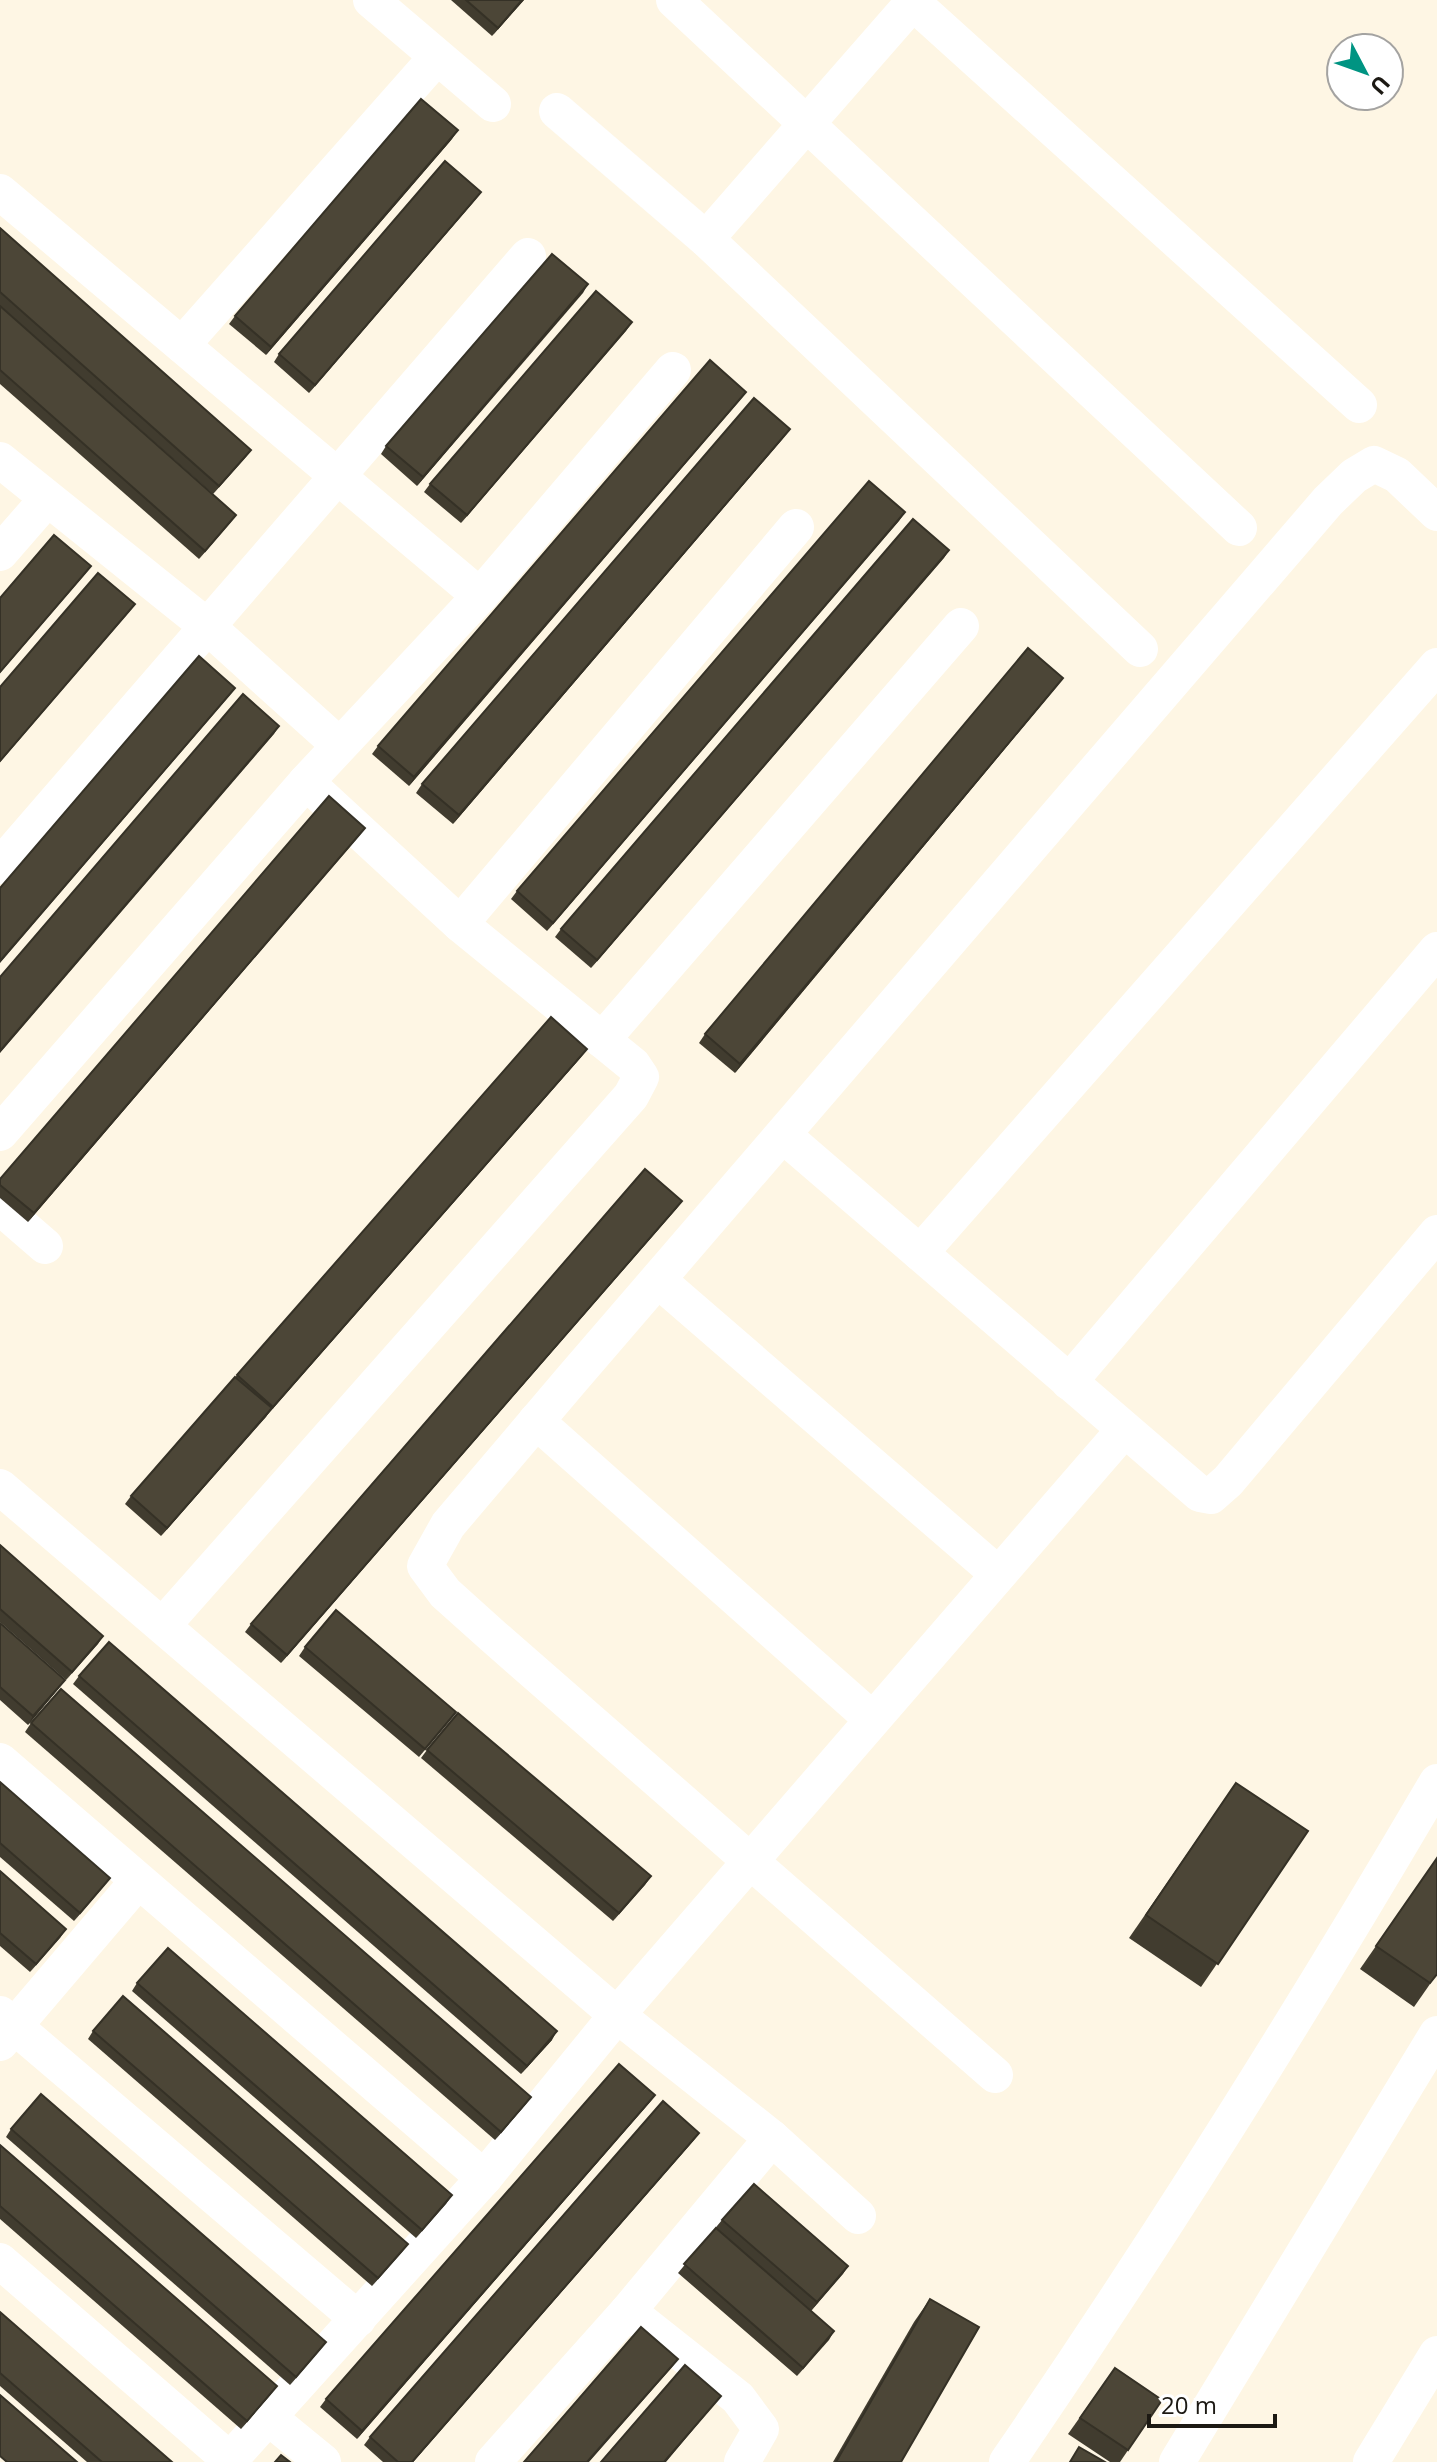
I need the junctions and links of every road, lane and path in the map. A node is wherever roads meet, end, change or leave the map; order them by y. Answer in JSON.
{"nodes":[{"id":1,"x":371,"y":0,"type":"edge"},
{"id":2,"x":674,"y":0,"type":"edge"},
{"id":3,"x":913,"y":1,"type":"edge"},
{"id":4,"x":436,"y":58,"type":"junction"},
{"id":5,"x":493,"y":104,"type":"dead end"},
{"id":6,"x":557,"y":111,"type":"dead end"},
{"id":7,"x":804,"y":124,"type":"junction"},
{"id":8,"x":0,"y":192,"type":"edge"},
{"id":9,"x":706,"y":239,"type":"junction"},
{"id":10,"x":528,"y":256,"type":"dead end"},
{"id":11,"x":182,"y":345,"type":"junction"},
{"id":12,"x":673,"y":370,"type":"dead end"},
{"id":13,"x":1359,"y":405,"type":"dead end"},
{"id":14,"x":0,"y":460,"type":"edge"},
{"id":15,"x":339,"y":477,"type":"junction"},
{"id":16,"x":47,"y":499,"type":"junction"},
{"id":17,"x":1437,"y":513,"type":"edge"},
{"id":18,"x":796,"y":527,"type":"dead end"},
{"id":19,"x":1239,"y":528,"type":"dead end"},
{"id":20,"x":0,"y":553,"type":"edge"},
{"id":21,"x":480,"y":596,"type":"junction"},
{"id":22,"x":961,"y":626,"type":"dead end"},
{"id":23,"x":208,"y":627,"type":"junction"},
{"id":24,"x":1140,"y":649,"type":"dead end"},
{"id":25,"x":1437,"y":666,"type":"edge"},
{"id":26,"x":339,"y":745,"type":"junction"},
{"id":27,"x":306,"y":782,"type":"junction"},
{"id":28,"x":0,"y":866,"type":"edge"},
{"id":29,"x":460,"y":924,"type":"junction"},
{"id":30,"x":1437,"y":950,"type":"edge"},
{"id":31,"x":602,"y":1040,"type":"junction"},
{"id":32,"x":0,"y":1133,"type":"edge"},
{"id":33,"x":783,"y":1135,"type":"junction"},
{"id":34,"x":0,"y":1207,"type":"edge"},
{"id":35,"x":1437,"y":1233,"type":"edge"},
{"id":36,"x":45,"y":1246,"type":"dead end"},
{"id":37,"x":920,"y":1253,"type":"junction"},
{"id":38,"x":658,"y":1280,"type":"junction"},
{"id":39,"x":1069,"y":1382,"type":"junction"},
{"id":40,"x":536,"y":1421,"type":"junction"},
{"id":41,"x":1124,"y":1430,"type":"junction"},
{"id":42,"x":0,"y":1487,"type":"edge"},
{"id":43,"x":998,"y":1574,"type":"junction"},
{"id":44,"x":164,"y":1624,"type":"junction"},
{"id":45,"x":872,"y":1719,"type":"junction"},
{"id":46,"x":0,"y":1761,"type":"edge"},
{"id":47,"x":1437,"y":1782,"type":"edge"},
{"id":48,"x":748,"y":1860,"type":"junction"},
{"id":49,"x":138,"y":1881,"type":"junction"},
{"id":50,"x":617,"y":2015,"type":"junction"},
{"id":51,"x":5,"y":2028,"type":"edge"},
{"id":52,"x":1437,"y":2034,"type":"edge"},
{"id":53,"x":995,"y":2075,"type":"dead end"},
{"id":54,"x":772,"y":2138,"type":"junction"},
{"id":55,"x":484,"y":2178,"type":"junction"},
{"id":56,"x":858,"y":2216,"type":"dead end"},
{"id":57,"x":0,"y":2261,"type":"edge"},
{"id":58,"x":628,"y":2311,"type":"junction"},
{"id":59,"x":358,"y":2319,"type":"junction"},
{"id":60,"x":1437,"y":2354,"type":"edge"},
{"id":61,"x":268,"y":2417,"type":"junction"},
{"id":62,"x":229,"y":2461,"type":"edge"},
{"id":63,"x":323,"y":2462,"type":"edge"},
{"id":64,"x":493,"y":2462,"type":"edge"},
{"id":65,"x":742,"y":2462,"type":"edge"},
{"id":66,"x":1007,"y":2462,"type":"edge"},
{"id":67,"x":1177,"y":2462,"type":"edge"},
{"id":68,"x":1371,"y":2462,"type":"edge"}],
"edges":[{"from":1,"to":4,"type":"street"},
{"from":2,"to":7,"type":"street"},
{"from":3,"to":7,"type":"street"},
{"from":3,"to":13,"type":"street"},
{"from":4,"to":5,"type":"street"},
{"from":4,"to":11,"type":"street"},
{"from":6,"to":9,"type":"street"},
{"from":7,"to":9,"type":"street"},
{"from":7,"to":19,"type":"street"},
{"from":8,"to":11,"type":"street"},
{"from":9,"to":24,"type":"street"},
{"from":10,"to":15,"type":"street"},
{"from":11,"to":15,"type":"street"},
{"from":12,"to":21,"type":"street"},
{"from":14,"to":16,"type":"street"},
{"from":15,"to":21,"type":"street"},
{"from":15,"to":23,"type":"street"},
{"from":16,"to":20,"type":"street"},
{"from":16,"to":23,"type":"street"},
{"from":17,"to":33,"type":"street"},
{"from":18,"to":29,"type":"street"},
{"from":21,"to":26,"type":"street"},
{"from":22,"to":31,"type":"street"},
{"from":23,"to":26,"type":"street"},
{"from":23,"to":28,"type":"street"},
{"from":25,"to":37,"type":"street"},
{"from":26,"to":27,"type":"street"},
{"from":27,"to":29,"type":"street"},
{"from":27,"to":32,"type":"street"},
{"from":29,"to":31,"type":"street"},
{"from":30,"to":39,"type":"street"},
{"from":31,"to":44,"type":"street"},
{"from":33,"to":37,"type":"street"},
{"from":33,"to":38,"type":"street"},
{"from":34,"to":36,"type":"street"},
{"from":35,"to":41,"type":"street"},
{"from":37,"to":39,"type":"street"},
{"from":38,"to":40,"type":"street"},
{"from":38,"to":43,"type":"street"},
{"from":39,"to":41,"type":"street"},
{"from":40,"to":45,"type":"street"},
{"from":40,"to":48,"type":"street"},
{"from":41,"to":43,"type":"street"},
{"from":42,"to":44,"type":"street"},
{"from":43,"to":45,"type":"street"},
{"from":44,"to":50,"type":"street"},
{"from":45,"to":48,"type":"street"},
{"from":46,"to":49,"type":"street"},
{"from":47,"to":66,"type":"street"},
{"from":48,"to":50,"type":"street"},
{"from":48,"to":53,"type":"street"},
{"from":49,"to":51,"type":"street"},
{"from":49,"to":55,"type":"street"},
{"from":50,"to":54,"type":"street"},
{"from":50,"to":55,"type":"street"},
{"from":51,"to":59,"type":"street"},
{"from":52,"to":67,"type":"street"},
{"from":54,"to":56,"type":"street"},
{"from":54,"to":58,"type":"street"},
{"from":55,"to":59,"type":"street"},
{"from":57,"to":62,"type":"street"},
{"from":58,"to":64,"type":"street"},
{"from":58,"to":65,"type":"street"},
{"from":59,"to":61,"type":"street"},
{"from":60,"to":68,"type":"street"},
{"from":61,"to":62,"type":"street"},
{"from":61,"to":63,"type":"street"}]}
